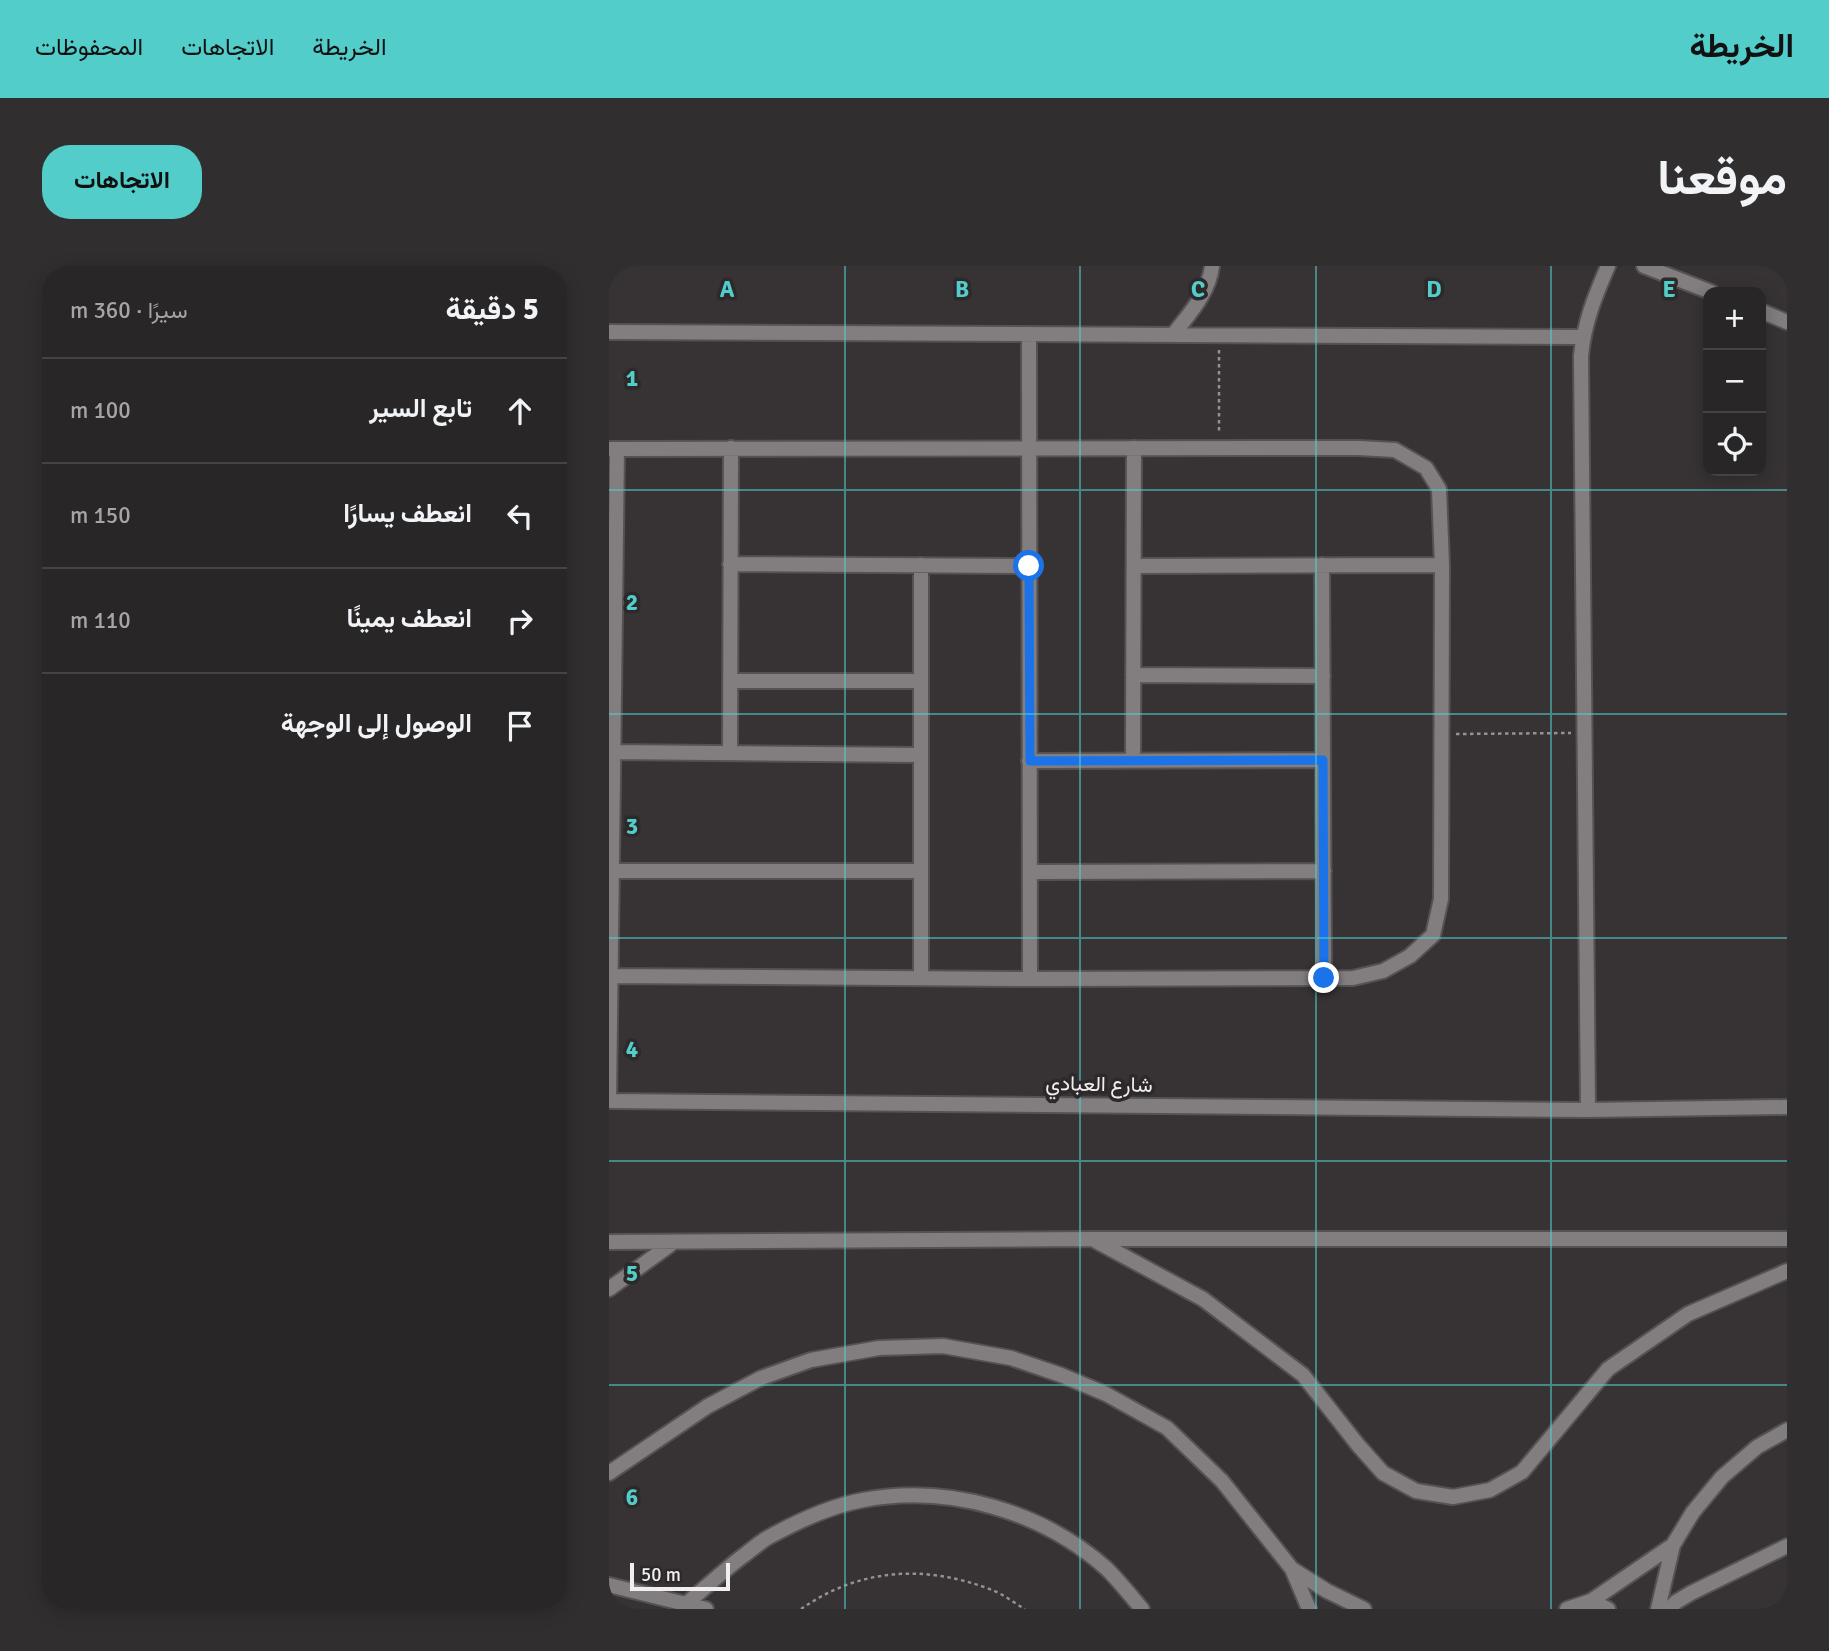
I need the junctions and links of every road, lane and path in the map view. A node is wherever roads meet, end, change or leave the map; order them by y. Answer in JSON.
{"nodes":[{"id":1,"x":1212,"y":266,"type":"edge"},
{"id":2,"x":1608,"y":266,"type":"edge"},
{"id":3,"x":1644,"y":266,"type":"edge"},
{"id":4,"x":1703,"y":289,"type":"edge"},
{"id":5,"x":1766,"y":314,"type":"edge"},
{"id":6,"x":1787,"y":322,"type":"edge"},
{"id":7,"x":609,"y":332,"type":"edge"},
{"id":8,"x":1029,"y":334,"type":"junction"},
{"id":9,"x":1173,"y":335,"type":"junction"},
{"id":10,"x":1219,"y":335,"type":"junction"},
{"id":11,"x":1582,"y":337,"type":"junction"},
{"id":12,"x":1029,"y":447,"type":"junction"},
{"id":13,"x":1134,"y":447,"type":"junction"},
{"id":14,"x":731,"y":448,"type":"junction"},
{"id":15,"x":1219,"y":448,"type":"junction"},
{"id":16,"x":613,"y":449,"type":"edge"},
{"id":17,"x":613,"y":564,"type":"edge"},
{"id":18,"x":730,"y":564,"type":"junction"},
{"id":19,"x":921,"y":565,"type":"junction"},
{"id":20,"x":1322,"y":565,"type":"junction"},
{"id":21,"x":1442,"y":565,"type":"junction"},
{"id":22,"x":1029,"y":566,"type":"junction"},
{"id":23,"x":1134,"y":566,"type":"junction"},
{"id":24,"x":612,"y":674,"type":"edge"},
{"id":25,"x":1133,"y":675,"type":"junction"},
{"id":26,"x":1323,"y":676,"type":"junction"},
{"id":27,"x":730,"y":681,"type":"junction"},
{"id":28,"x":921,"y":681,"type":"junction"},
{"id":29,"x":1584,"y":733,"type":"junction"},
{"id":30,"x":1442,"y":734,"type":"junction"},
{"id":31,"x":614,"y":752,"type":"junction"},
{"id":32,"x":730,"y":753,"type":"junction"},
{"id":33,"x":921,"y":755,"type":"junction"},
{"id":34,"x":1323,"y":760,"type":"junction"},
{"id":35,"x":1030,"y":761,"type":"junction"},
{"id":36,"x":1133,"y":761,"type":"junction"},
{"id":37,"x":613,"y":871,"type":"junction"},
{"id":38,"x":921,"y":871,"type":"junction"},
{"id":39,"x":1324,"y":871,"type":"junction"},
{"id":40,"x":1030,"y":872,"type":"junction"},
{"id":41,"x":610,"y":976,"type":"edge"},
{"id":42,"x":921,"y":978,"type":"junction"},
{"id":43,"x":1324,"y":978,"type":"junction"},
{"id":44,"x":1030,"y":979,"type":"junction"},
{"id":45,"x":609,"y":1101,"type":"edge"},
{"id":46,"x":1787,"y":1107,"type":"edge"},
{"id":47,"x":1588,"y":1110,"type":"junction"},
{"id":48,"x":1092,"y":1239,"type":"junction"},
{"id":49,"x":1787,"y":1239,"type":"edge"},
{"id":50,"x":609,"y":1242,"type":"edge"},
{"id":51,"x":674,"y":1242,"type":"junction"},
{"id":52,"x":1787,"y":1271,"type":"edge"},
{"id":53,"x":609,"y":1289,"type":"edge"},
{"id":54,"x":1787,"y":1430,"type":"edge"},
{"id":55,"x":609,"y":1473,"type":"edge"},
{"id":56,"x":1673,"y":1545,"type":"junction"},
{"id":57,"x":1787,"y":1546,"type":"edge"},
{"id":58,"x":1292,"y":1569,"type":"junction"},
{"id":59,"x":609,"y":1585,"type":"edge"},
{"id":60,"x":1591,"y":1601,"type":"junction"},
{"id":61,"x":686,"y":1604,"type":"junction"},
{"id":62,"x":706,"y":1609,"type":"edge"},
{"id":63,"x":800,"y":1609,"type":"edge"},
{"id":64,"x":1025,"y":1609,"type":"edge"},
{"id":65,"x":1142,"y":1609,"type":"edge"},
{"id":66,"x":1309,"y":1609,"type":"edge"},
{"id":67,"x":1364,"y":1609,"type":"edge"},
{"id":68,"x":1567,"y":1609,"type":"edge"},
{"id":69,"x":1608,"y":1609,"type":"edge"},
{"id":70,"x":1658,"y":1609,"type":"edge"},
{"id":71,"x":1669,"y":1609,"type":"edge"}],
"edges":[{"from":1,"to":9,"type":"street"},
{"from":2,"to":11,"type":"street"},
{"from":3,"to":4,"type":"street"},
{"from":5,"to":6,"type":"street"},
{"from":7,"to":8,"type":"street"},
{"from":8,"to":9,"type":"street"},
{"from":8,"to":12,"type":"street"},
{"from":9,"to":10,"type":"street"},
{"from":10,"to":11,"type":"street"},
{"from":10,"to":15,"type":"path"},
{"from":11,"to":29,"type":"street"},
{"from":12,"to":13,"type":"street"},
{"from":12,"to":14,"type":"street"},
{"from":12,"to":22,"type":"street"},
{"from":13,"to":15,"type":"street"},
{"from":13,"to":23,"type":"street"},
{"from":14,"to":16,"type":"street"},
{"from":14,"to":18,"type":"street"},
{"from":15,"to":21,"type":"street"},
{"from":16,"to":17,"type":"street"},
{"from":17,"to":24,"type":"street"},
{"from":18,"to":19,"type":"street"},
{"from":18,"to":27,"type":"street"},
{"from":19,"to":22,"type":"street"},
{"from":19,"to":28,"type":"street"},
{"from":20,"to":21,"type":"street"},
{"from":20,"to":23,"type":"street"},
{"from":20,"to":26,"type":"street"},
{"from":21,"to":30,"type":"street"},
{"from":22,"to":35,"type":"street"},
{"from":23,"to":25,"type":"street"},
{"from":24,"to":31,"type":"street"},
{"from":25,"to":26,"type":"street"},
{"from":25,"to":36,"type":"street"},
{"from":26,"to":34,"type":"street"},
{"from":27,"to":28,"type":"street"},
{"from":27,"to":32,"type":"street"},
{"from":28,"to":33,"type":"street"},
{"from":29,"to":30,"type":"path"},
{"from":29,"to":47,"type":"street"},
{"from":30,"to":43,"type":"street"},
{"from":31,"to":32,"type":"street"},
{"from":31,"to":37,"type":"street"},
{"from":32,"to":33,"type":"street"},
{"from":33,"to":38,"type":"street"},
{"from":34,"to":36,"type":"street"},
{"from":34,"to":39,"type":"street"},
{"from":35,"to":36,"type":"street"},
{"from":35,"to":40,"type":"street"},
{"from":37,"to":38,"type":"street"},
{"from":37,"to":41,"type":"street"},
{"from":38,"to":42,"type":"street"},
{"from":39,"to":40,"type":"street"},
{"from":39,"to":43,"type":"street"},
{"from":40,"to":44,"type":"street"},
{"from":41,"to":42,"type":"street"},
{"from":41,"to":45,"type":"street"},
{"from":42,"to":44,"type":"street"},
{"from":43,"to":44,"type":"street"},
{"from":45,"to":47,"type":"street","name":"شارع العبادي"},
{"from":46,"to":47,"type":"street","name":"شارع العبادي"},
{"from":48,"to":49,"type":"street"},
{"from":48,"to":51,"type":"street"},
{"from":48,"to":52,"type":"street"},
{"from":50,"to":51,"type":"street"},
{"from":51,"to":53,"type":"street"},
{"from":54,"to":56,"type":"street"},
{"from":55,"to":58,"type":"street"},
{"from":56,"to":60,"type":"street"},
{"from":56,"to":70,"type":"street"},
{"from":57,"to":71,"type":"street"},
{"from":58,"to":66,"type":"street"},
{"from":58,"to":67,"type":"street"},
{"from":59,"to":61,"type":"street"},
{"from":60,"to":68,"type":"street"},
{"from":60,"to":69,"type":"street"},
{"from":61,"to":62,"type":"street"},
{"from":61,"to":65,"type":"street"},
{"from":63,"to":64,"type":"path"}]}
